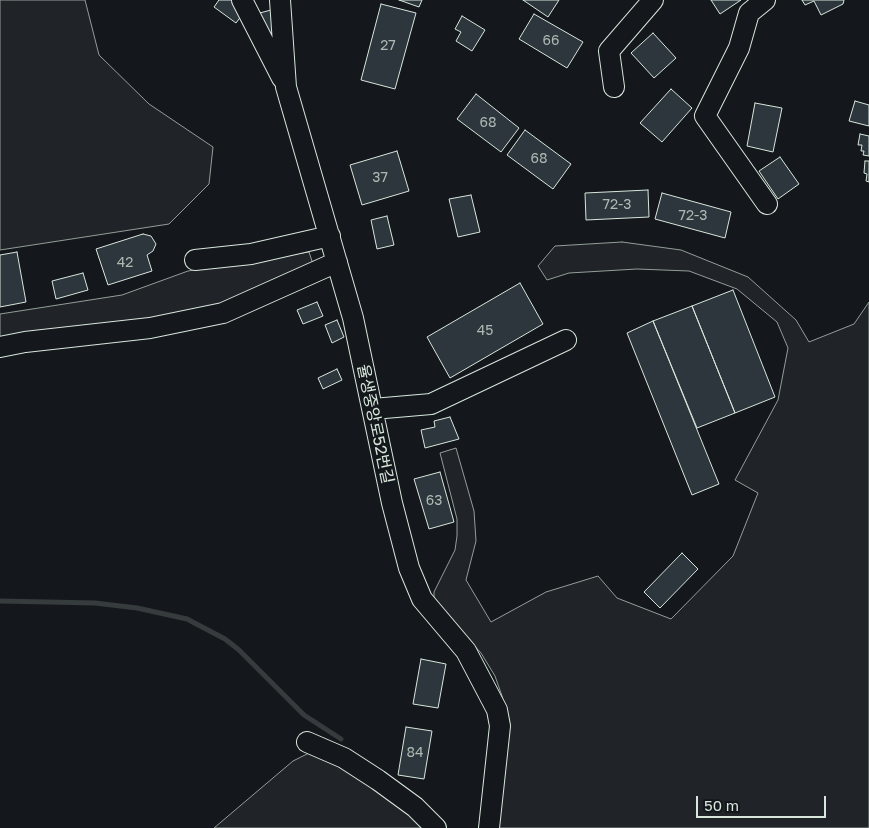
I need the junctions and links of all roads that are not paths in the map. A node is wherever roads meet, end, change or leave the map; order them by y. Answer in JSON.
{"nodes":[{"id":1,"x":242,"y":0,"type":"edge"},
{"id":2,"x":280,"y":0,"type":"edge"},
{"id":3,"x":653,"y":0,"type":"edge"},
{"id":4,"x":765,"y":0,"type":"edge"},
{"id":5,"x":286,"y":87,"type":"junction"},
{"id":6,"x":614,"y":87,"type":"dead end"},
{"id":7,"x":767,"y":204,"type":"dead end"},
{"id":8,"x":330,"y":236,"type":"junction"},
{"id":9,"x":195,"y":260,"type":"dead end"},
{"id":10,"x":337,"y":262,"type":"junction"},
{"id":11,"x":566,"y":340,"type":"dead end"},
{"id":12,"x":0,"y":347,"type":"edge"},
{"id":13,"x":372,"y":410,"type":"junction"},
{"id":14,"x":307,"y":742,"type":"dead end"},
{"id":15,"x":436,"y":828,"type":"edge"},
{"id":16,"x":489,"y":828,"type":"edge"}],
"edges":[{"from":1,"to":5,"type":"street"},
{"from":2,"to":5,"type":"street","name":"율생중앙로52번길"},
{"from":3,"to":6,"type":"street"},
{"from":4,"to":7,"type":"street"},
{"from":5,"to":8,"type":"street","name":"율생중앙로52번길"},
{"from":8,"to":9,"type":"street"},
{"from":8,"to":10,"type":"street","name":"율생중앙로52번길"},
{"from":10,"to":12,"type":"street"},
{"from":10,"to":13,"type":"street","name":"율생중앙로52번길"},
{"from":11,"to":13,"type":"street"},
{"from":13,"to":16,"type":"street","name":"율생중앙로52번길"},
{"from":14,"to":15,"type":"street"}]}
